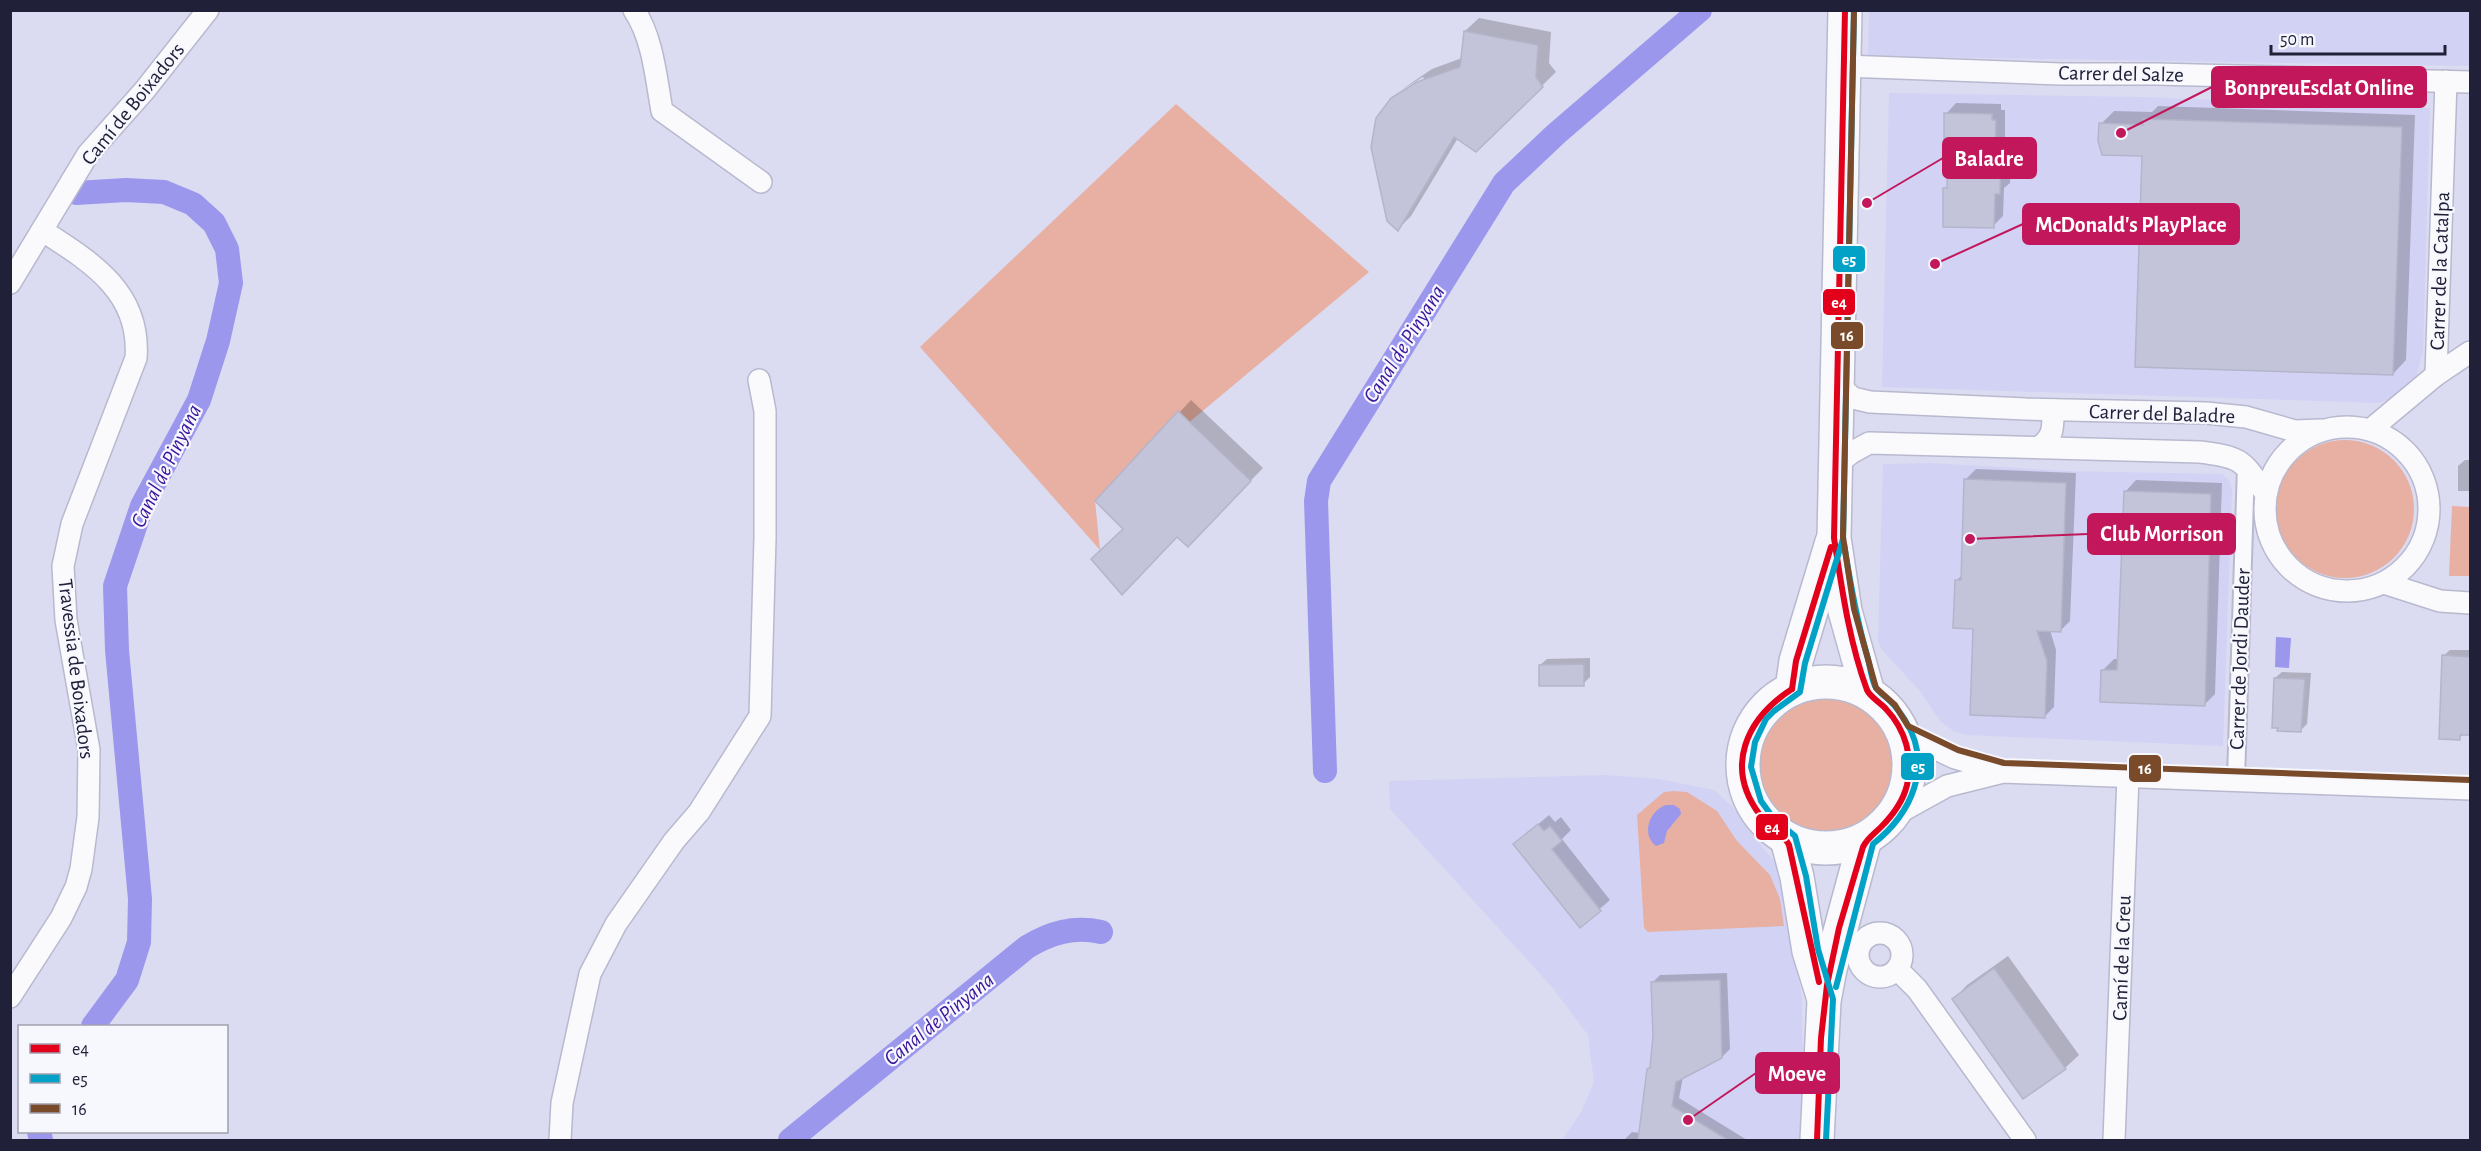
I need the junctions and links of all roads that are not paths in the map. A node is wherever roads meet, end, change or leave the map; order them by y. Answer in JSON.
{"nodes":[{"id":1,"x":208,"y":10,"type":"edge"},
{"id":2,"x":634,"y":10,"type":"edge"},
{"id":3,"x":1845,"y":10,"type":"edge"},
{"id":4,"x":1844,"y":66,"type":"junction"},
{"id":5,"x":2446,"y":81,"type":"junction"},
{"id":6,"x":2470,"y":82,"type":"edge"},
{"id":7,"x":761,"y":182,"type":"dead end"},
{"id":8,"x":43,"y":231,"type":"junction"},
{"id":9,"x":10,"y":283,"type":"edge"},
{"id":10,"x":2470,"y":352,"type":"edge"},
{"id":11,"x":2436,"y":375,"type":"junction"},
{"id":12,"x":759,"y":380,"type":"dead end"},
{"id":13,"x":1838,"y":385,"type":"junction"},
{"id":14,"x":2061,"y":410,"type":"junction"},
{"id":15,"x":2324,"y":430,"type":"junction"},
{"id":16,"x":2370,"y":430,"type":"junction"},
{"id":17,"x":2038,"y":447,"type":"junction"},
{"id":18,"x":2066,"y":448,"type":"junction"},
{"id":19,"x":1835,"y":466,"type":"junction"},
{"id":20,"x":2246,"y":466,"type":"junction"},
{"id":21,"x":2266,"y":494,"type":"junction"},
{"id":22,"x":1834,"y":538,"type":"junction"},
{"id":23,"x":2384,"y":583,"type":"junction"},
{"id":24,"x":2470,"y":603,"type":"edge"},
{"id":25,"x":1791,"y":689,"type":"junction"},
{"id":26,"x":1868,"y":693,"type":"junction"},
{"id":27,"x":1902,"y":733,"type":"junction"},
{"id":28,"x":2003,"y":772,"type":"junction"},
{"id":29,"x":2128,"y":776,"type":"junction"},
{"id":30,"x":2236,"y":779,"type":"junction"},
{"id":31,"x":2470,"y":789,"type":"edge"},
{"id":32,"x":1891,"y":817,"type":"junction"},
{"id":33,"x":1787,"y":839,"type":"junction"},
{"id":34,"x":1865,"y":839,"type":"junction"},
{"id":35,"x":1898,"y":969,"type":"dead end"},
{"id":36,"x":10,"y":997,"type":"edge"},
{"id":37,"x":1824,"y":1001,"type":"junction"},
{"id":38,"x":561,"y":1140,"type":"edge"},
{"id":39,"x":1818,"y":1140,"type":"edge"},
{"id":40,"x":2025,"y":1140,"type":"edge"},
{"id":41,"x":2114,"y":1140,"type":"edge"}],
"edges":[{"from":1,"to":8,"type":"street","name":"Camí de Boixadors"},
{"from":2,"to":7,"type":"street"},
{"from":3,"to":4,"type":"main road"},
{"from":4,"to":5,"type":"street","name":"Carrer del Salze"},
{"from":4,"to":13,"type":"main road"},
{"from":5,"to":6,"type":"street","name":"Carrer del Salze"},
{"from":5,"to":11,"type":"street","name":"Carrer de la Catalpa"},
{"from":8,"to":9,"type":"street","name":"Camí de Boixadors"},
{"from":8,"to":36,"type":"street","name":"Travessia de Boixadors"},
{"from":10,"to":11,"type":"street"},
{"from":11,"to":16,"type":"street","name":"Carrer de la Catalpa"},
{"from":12,"to":38,"type":"street"},
{"from":13,"to":14,"type":"street","name":"Carrer del Baladre"},
{"from":13,"to":19,"type":"main road"},
{"from":14,"to":15,"type":"street","name":"Carrer del Baladre"},
{"from":14,"to":17,"type":"street"},
{"from":14,"to":18,"type":"street","name":"Carrer del Baladre"},
{"from":15,"to":16,"type":"street"},
{"from":15,"to":21,"type":"street"},
{"from":16,"to":23,"type":"street"},
{"from":17,"to":18,"type":"street","name":"Carrer del Baladre"},
{"from":17,"to":19,"type":"street","name":"Carrer del Baladre"},
{"from":18,"to":20,"type":"street","name":"Carrer del Baladre"},
{"from":19,"to":22,"type":"main road"},
{"from":20,"to":21,"type":"street"},
{"from":20,"to":30,"type":"street","name":"Carrer de Jordi Dauder"},
{"from":21,"to":23,"type":"street"},
{"from":22,"to":25,"type":"main road"},
{"from":22,"to":26,"type":"main road"},
{"from":23,"to":24,"type":"street"},
{"from":25,"to":26,"type":"main road"},
{"from":25,"to":33,"type":"main road"},
{"from":26,"to":27,"type":"main road"},
{"from":27,"to":28,"type":"street"},
{"from":27,"to":32,"type":"main road"},
{"from":28,"to":29,"type":"street"},
{"from":28,"to":32,"type":"street"},
{"from":29,"to":30,"type":"street"},
{"from":29,"to":41,"type":"street","name":"Camí de la Creu"},
{"from":30,"to":31,"type":"street"},
{"from":32,"to":34,"type":"main road"},
{"from":33,"to":34,"type":"main road"},
{"from":33,"to":37,"type":"main road"},
{"from":34,"to":37,"type":"main road"},
{"from":35,"to":40,"type":"street"},
{"from":37,"to":39,"type":"main road"}]}
